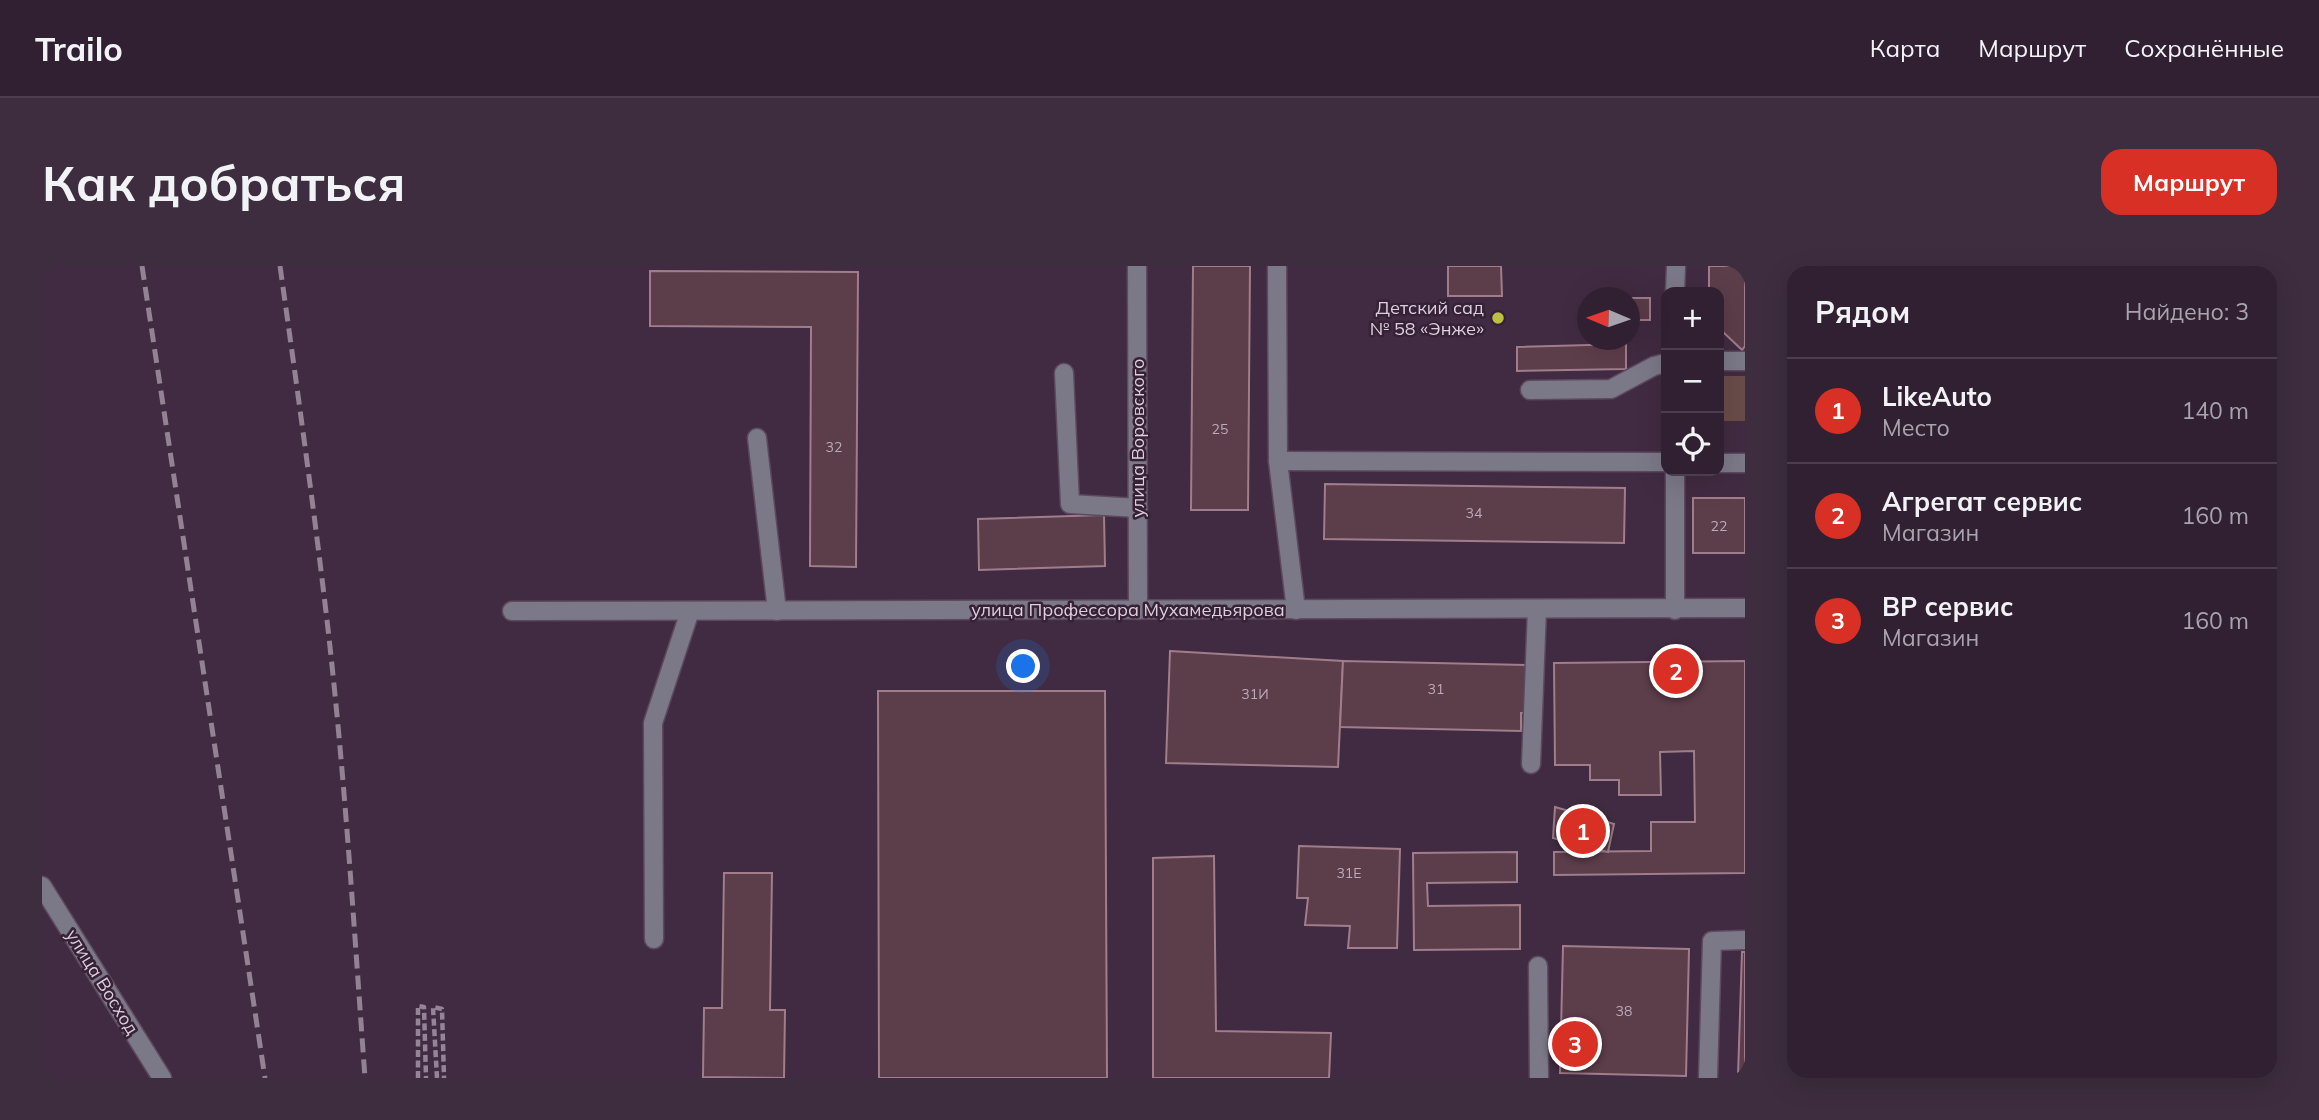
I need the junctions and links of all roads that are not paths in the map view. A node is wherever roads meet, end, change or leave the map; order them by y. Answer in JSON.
{"nodes":[{"id":1,"x":1137,"y":266,"type":"edge"},
{"id":2,"x":1277,"y":266,"type":"edge"},
{"id":3,"x":1675,"y":266,"type":"edge"},
{"id":4,"x":1675,"y":287,"type":"edge"},
{"id":5,"x":1724,"y":361,"type":"edge"},
{"id":6,"x":1745,"y":361,"type":"edge"},
{"id":7,"x":1661,"y":364,"type":"edge"},
{"id":8,"x":1064,"y":373,"type":"dead end"},
{"id":9,"x":1530,"y":390,"type":"dead end"},
{"id":10,"x":757,"y":438,"type":"dead end"},
{"id":11,"x":1278,"y":461,"type":"junction"},
{"id":12,"x":1661,"y":463,"type":"edge"},
{"id":13,"x":1724,"y":463,"type":"edge"},
{"id":14,"x":1745,"y":463,"type":"edge"},
{"id":15,"x":1675,"y":476,"type":"edge"},
{"id":16,"x":1138,"y":508,"type":"junction"},
{"id":17,"x":1745,"y":608,"type":"edge"},
{"id":18,"x":1537,"y":609,"type":"junction"},
{"id":19,"x":1138,"y":610,"type":"junction"},
{"id":20,"x":1296,"y":610,"type":"junction"},
{"id":21,"x":1675,"y":610,"type":"junction"},
{"id":22,"x":512,"y":611,"type":"dead end"},
{"id":23,"x":690,"y":611,"type":"junction"},
{"id":24,"x":777,"y":611,"type":"junction"},
{"id":25,"x":1531,"y":764,"type":"dead end"},
{"id":26,"x":42,"y":886,"type":"edge"},
{"id":27,"x":654,"y":939,"type":"dead end"},
{"id":28,"x":1745,"y":940,"type":"edge"},
{"id":29,"x":1538,"y":966,"type":"dead end"},
{"id":30,"x":162,"y":1078,"type":"edge"},
{"id":31,"x":1539,"y":1078,"type":"edge"},
{"id":32,"x":1708,"y":1078,"type":"edge"}],
"edges":[{"from":1,"to":16,"type":"street","name":"улица Воровского"},
{"from":2,"to":11,"type":"street"},
{"from":3,"to":4,"type":"street"},
{"from":5,"to":6,"type":"street"},
{"from":7,"to":9,"type":"street"},
{"from":8,"to":16,"type":"street"},
{"from":10,"to":24,"type":"street"},
{"from":11,"to":12,"type":"street"},
{"from":11,"to":20,"type":"street"},
{"from":13,"to":14,"type":"street"},
{"from":15,"to":21,"type":"street"},
{"from":16,"to":19,"type":"street","name":"улица Воровского"},
{"from":17,"to":21,"type":"street","name":"улица Профессора Мухамедьярова"},
{"from":18,"to":20,"type":"street","name":"улица Профессора Мухамедьярова"},
{"from":18,"to":21,"type":"street","name":"улица Профессора Мухамедьярова"},
{"from":18,"to":25,"type":"street"},
{"from":19,"to":20,"type":"street","name":"улица Профессора Мухамедьярова"},
{"from":19,"to":24,"type":"street","name":"улица Профессора Мухамедьярова"},
{"from":22,"to":23,"type":"street","name":"улица Профессора Мухамедьярова"},
{"from":23,"to":24,"type":"street","name":"улица Профессора Мухамедьярова"},
{"from":23,"to":27,"type":"street"},
{"from":26,"to":30,"type":"street","name":"улица Восход"},
{"from":28,"to":32,"type":"street"},
{"from":29,"to":31,"type":"street"}]}
